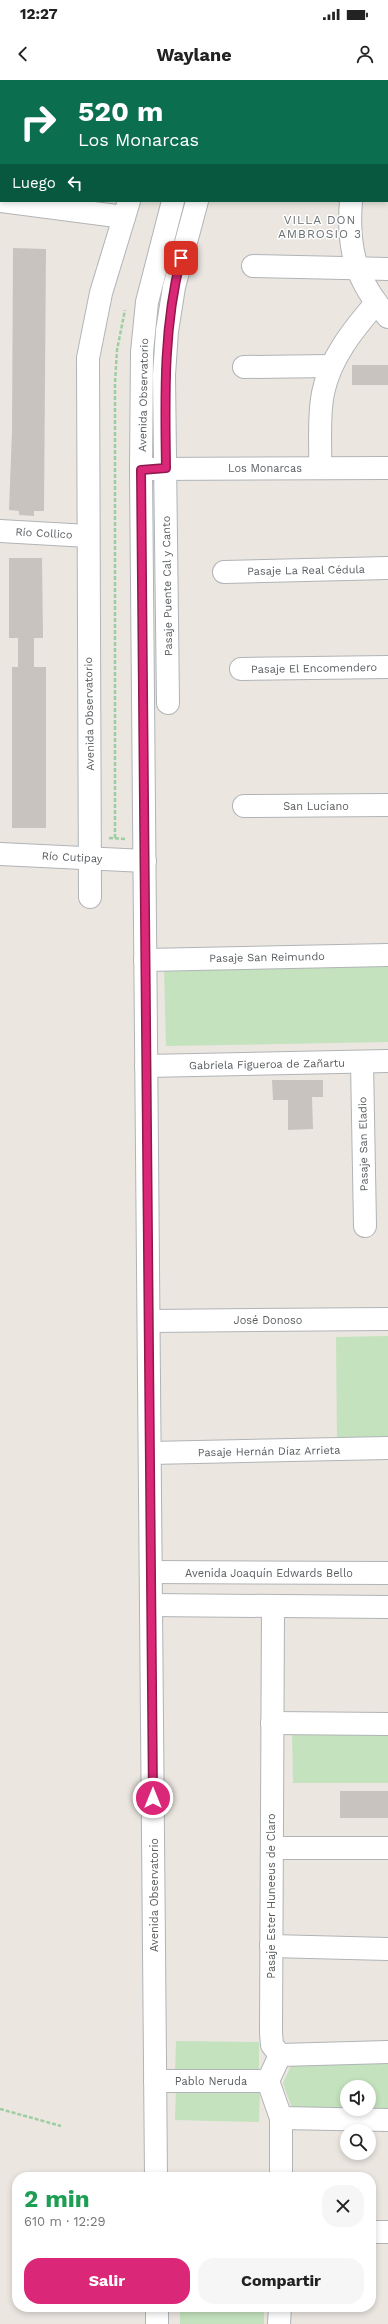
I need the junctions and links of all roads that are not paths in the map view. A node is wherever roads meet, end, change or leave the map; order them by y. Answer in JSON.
{"nodes":[{"id":1,"x":16,"y":202,"type":"edge"},
{"id":2,"x":173,"y":202,"type":"edge"},
{"id":3,"x":197,"y":202,"type":"edge"},
{"id":4,"x":351,"y":202,"type":"edge"},
{"id":5,"x":126,"y":209,"type":"edge"},
{"id":6,"x":253,"y":266,"type":"dead end"},
{"id":7,"x":356,"y":268,"type":"junction"},
{"id":8,"x":388,"y":269,"type":"edge"},
{"id":9,"x":382,"y":310,"type":"edge"},
{"id":10,"x":332,"y":366,"type":"junction"},
{"id":11,"x":244,"y":367,"type":"dead end"},
{"id":12,"x":166,"y":468,"type":"junction"},
{"id":13,"x":320,"y":468,"type":"junction"},
{"id":14,"x":388,"y":468,"type":"edge"},
{"id":15,"x":141,"y":470,"type":"junction"},
{"id":16,"x":0,"y":531,"type":"edge"},
{"id":17,"x":88,"y":536,"type":"junction"},
{"id":18,"x":388,"y":568,"type":"edge"},
{"id":19,"x":224,"y":572,"type":"dead end"},
{"id":20,"x":388,"y":667,"type":"edge"},
{"id":21,"x":241,"y":669,"type":"dead end"},
{"id":22,"x":168,"y":703,"type":"dead end"},
{"id":23,"x":388,"y":805,"type":"edge"},
{"id":24,"x":244,"y":806,"type":"dead end"},
{"id":25,"x":0,"y":854,"type":"edge"},
{"id":26,"x":91,"y":858,"type":"junction"},
{"id":27,"x":144,"y":861,"type":"junction"},
{"id":28,"x":90,"y":897,"type":"dead end"},
{"id":29,"x":388,"y":955,"type":"edge"},
{"id":30,"x":145,"y":960,"type":"junction"},
{"id":31,"x":388,"y":1061,"type":"edge"},
{"id":32,"x":362,"y":1062,"type":"junction"},
{"id":33,"x":146,"y":1066,"type":"junction"},
{"id":34,"x":365,"y":1226,"type":"dead end"},
{"id":35,"x":388,"y":1319,"type":"edge"},
{"id":36,"x":149,"y":1321,"type":"junction"},
{"id":37,"x":388,"y":1448,"type":"edge"},
{"id":38,"x":150,"y":1453,"type":"junction"},
{"id":39,"x":151,"y":1572,"type":"junction"},
{"id":40,"x":388,"y":1574,"type":"edge"},
{"id":41,"x":151,"y":1605,"type":"junction"},
{"id":42,"x":273,"y":1606,"type":"junction"},
{"id":43,"x":388,"y":1607,"type":"edge"},
{"id":44,"x":272,"y":1723,"type":"junction"},
{"id":45,"x":388,"y":1724,"type":"edge"},
{"id":46,"x":272,"y":1848,"type":"junction"},
{"id":47,"x":388,"y":1848,"type":"edge"},
{"id":48,"x":271,"y":1946,"type":"junction"},
{"id":49,"x":388,"y":1949,"type":"edge"},
{"id":50,"x":388,"y":2052,"type":"edge"},
{"id":51,"x":280,"y":2055,"type":"junction"},
{"id":52,"x":155,"y":2081,"type":"junction"},
{"id":53,"x":268,"y":2081,"type":"junction"},
{"id":54,"x":281,"y":2118,"type":"junction"},
{"id":55,"x":388,"y":2120,"type":"edge"},
{"id":56,"x":156,"y":2172,"type":"edge"},
{"id":57,"x":281,"y":2172,"type":"edge"},
{"id":58,"x":376,"y":2232,"type":"edge"},
{"id":59,"x":388,"y":2232,"type":"edge"},
{"id":60,"x":157,"y":2312,"type":"edge"},
{"id":61,"x":280,"y":2312,"type":"edge"},
{"id":62,"x":157,"y":2324,"type":"edge"},
{"id":63,"x":279,"y":2324,"type":"edge"}],
"edges":[{"from":1,"to":5,"type":"street"},
{"from":2,"to":15,"type":"street","name":"Avenida Observatorio"},
{"from":3,"to":12,"type":"street","name":"Pasaje Puente Cal y Canto"},
{"from":4,"to":7,"type":"street"},
{"from":5,"to":17,"type":"street","name":"Avenida Observatorio"},
{"from":6,"to":7,"type":"street"},
{"from":7,"to":8,"type":"street"},
{"from":7,"to":9,"type":"street"},
{"from":9,"to":10,"type":"street"},
{"from":10,"to":11,"type":"street"},
{"from":10,"to":13,"type":"street"},
{"from":12,"to":13,"type":"street","name":"Los Monarcas"},
{"from":12,"to":15,"type":"street","name":"Los Monarcas"},
{"from":12,"to":22,"type":"street","name":"Pasaje Puente Cal y Canto"},
{"from":13,"to":14,"type":"street","name":"Los Monarcas"},
{"from":15,"to":27,"type":"street","name":"Avenida Observatorio"},
{"from":16,"to":17,"type":"street","name":"Río Collico"},
{"from":17,"to":26,"type":"street","name":"Avenida Observatorio"},
{"from":18,"to":19,"type":"street","name":"Pasaje La Real Cédula"},
{"from":20,"to":21,"type":"street","name":"Pasaje El Encomendero"},
{"from":23,"to":24,"type":"street","name":"San Luciano"},
{"from":25,"to":26,"type":"street","name":"Río Cutipay"},
{"from":26,"to":27,"type":"street","name":"Río Cutipay"},
{"from":26,"to":28,"type":"street","name":"Avenida Observatorio"},
{"from":27,"to":30,"type":"street","name":"Avenida Observatorio"},
{"from":29,"to":30,"type":"street","name":"Pasaje San Reimundo"},
{"from":30,"to":33,"type":"street","name":"Avenida Observatorio"},
{"from":31,"to":32,"type":"street","name":"Gabriela Figueroa de Zañartu"},
{"from":32,"to":33,"type":"street","name":"Gabriela Figueroa de Zañartu"},
{"from":32,"to":34,"type":"street","name":"Pasaje San Eladio"},
{"from":33,"to":36,"type":"street","name":"Avenida Observatorio"},
{"from":35,"to":36,"type":"street","name":"José Donoso"},
{"from":36,"to":38,"type":"street","name":"Avenida Observatorio"},
{"from":37,"to":38,"type":"street","name":"Pasaje Hernán Díaz Arrieta"},
{"from":38,"to":39,"type":"street","name":"Avenida Observatorio"},
{"from":39,"to":40,"type":"street","name":"Avenida Joaquín Edwards Bello"},
{"from":39,"to":41,"type":"street","name":"Avenida Observatorio"},
{"from":41,"to":42,"type":"street"},
{"from":41,"to":52,"type":"street","name":"Avenida Observatorio"},
{"from":42,"to":43,"type":"street"},
{"from":42,"to":44,"type":"street","name":"Pasaje Ester Huneeus de Claro"},
{"from":44,"to":45,"type":"street"},
{"from":44,"to":46,"type":"street","name":"Pasaje Ester Huneeus de Claro"},
{"from":46,"to":47,"type":"street"},
{"from":46,"to":48,"type":"street","name":"Pasaje Ester Huneeus de Claro"},
{"from":48,"to":49,"type":"street"},
{"from":48,"to":51,"type":"street","name":"Pasaje Ester Huneeus de Claro"},
{"from":50,"to":51,"type":"street"},
{"from":51,"to":53,"type":"street"},
{"from":52,"to":53,"type":"street","name":"Pablo Neruda"},
{"from":52,"to":56,"type":"street","name":"Avenida Observatorio"},
{"from":53,"to":54,"type":"street"},
{"from":54,"to":55,"type":"street"},
{"from":54,"to":57,"type":"street"},
{"from":58,"to":59,"type":"street"},
{"from":60,"to":62,"type":"street"},
{"from":61,"to":63,"type":"street"}]}
